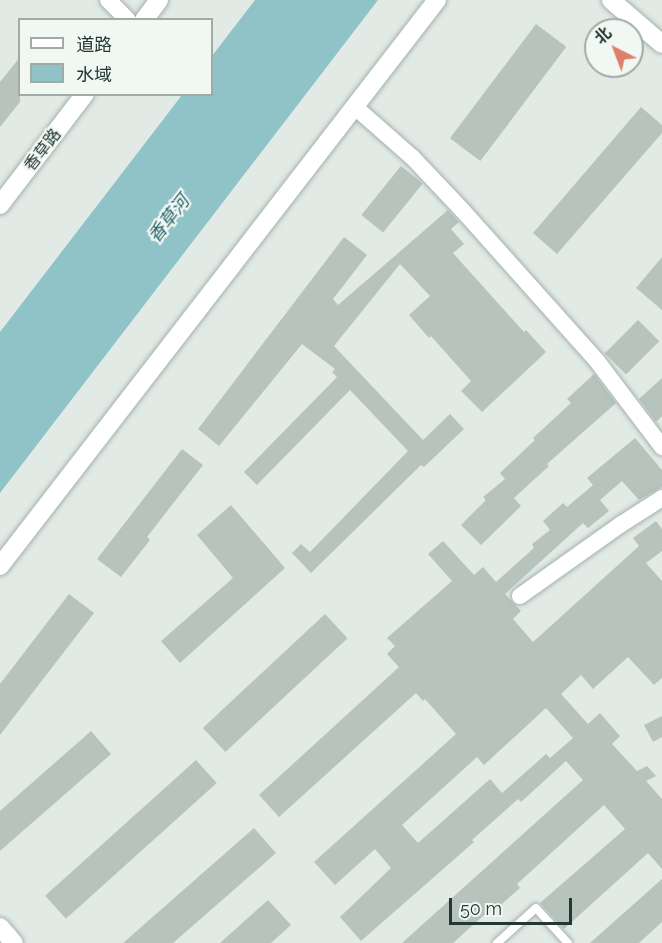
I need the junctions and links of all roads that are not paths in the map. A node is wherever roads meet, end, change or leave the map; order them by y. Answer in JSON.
{"nodes":[{"id":1,"x":108,"y":0,"type":"edge"},
{"id":2,"x":159,"y":0,"type":"edge"},
{"id":3,"x":437,"y":0,"type":"edge"},
{"id":4,"x":611,"y":0,"type":"edge"},
{"id":5,"x":126,"y":18,"type":"edge"},
{"id":6,"x":146,"y":18,"type":"edge"},
{"id":7,"x":662,"y":44,"type":"edge"},
{"id":8,"x":83,"y":96,"type":"edge"},
{"id":9,"x":355,"y":107,"type":"junction"},
{"id":10,"x":0,"y":205,"type":"edge"},
{"id":11,"x":662,"y":447,"type":"edge"},
{"id":12,"x":662,"y":498,"type":"edge"},
{"id":13,"x":0,"y":566,"type":"edge"},
{"id":14,"x":520,"y":596,"type":"dead end"},
{"id":15,"x":0,"y":927,"type":"edge"},
{"id":16,"x":14,"y":943,"type":"edge"},
{"id":17,"x":497,"y":943,"type":"edge"},
{"id":18,"x":568,"y":943,"type":"edge"}],
"edges":[{"from":1,"to":5,"type":"street"},
{"from":2,"to":6,"type":"main road"},
{"from":3,"to":9,"type":"main road"},
{"from":4,"to":7,"type":"main road"},
{"from":8,"to":10,"type":"main road","name":"香草路"},
{"from":9,"to":11,"type":"street"},
{"from":9,"to":13,"type":"main road"},
{"from":12,"to":14,"type":"street"},
{"from":15,"to":16,"type":"main road"},
{"from":17,"to":18,"type":"lane"}]}
